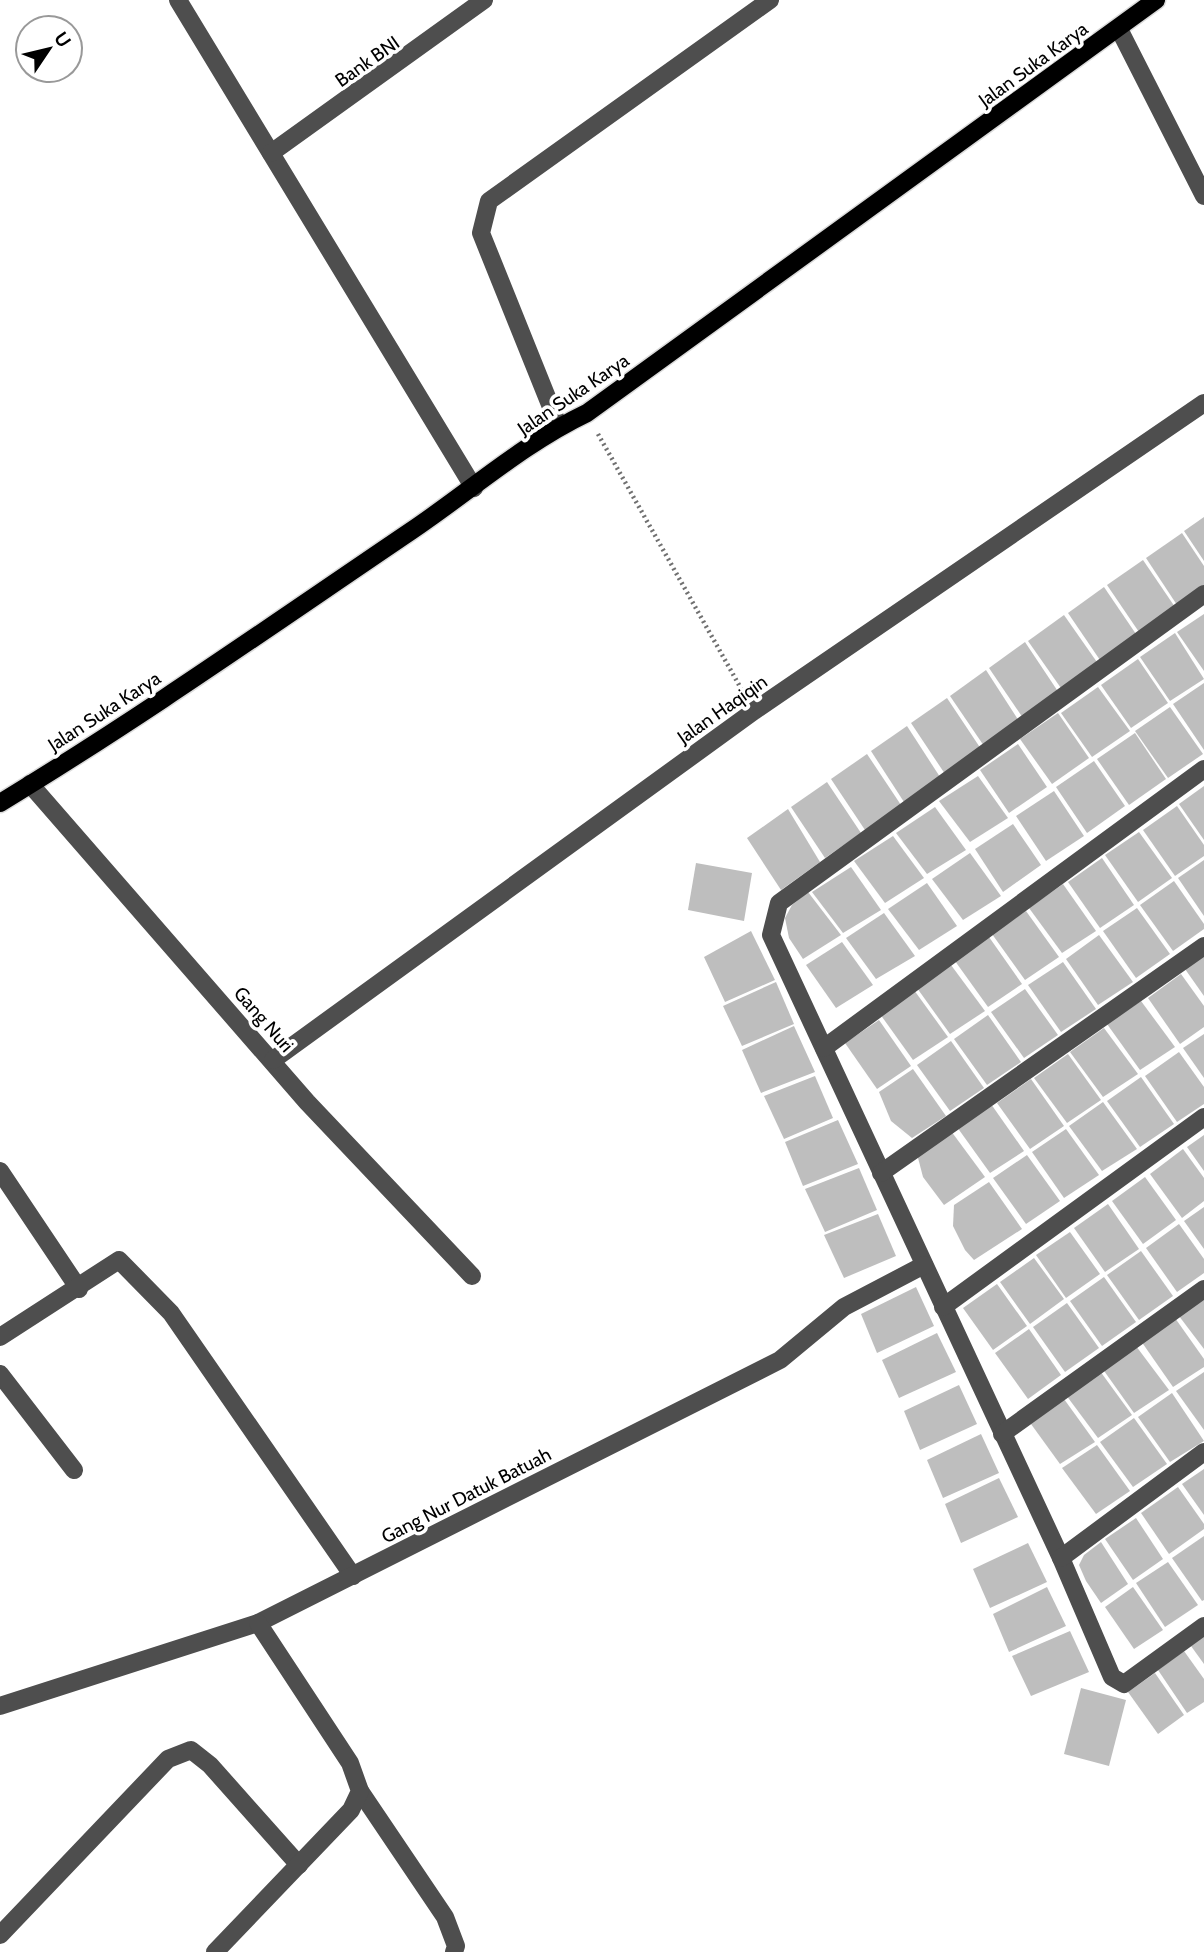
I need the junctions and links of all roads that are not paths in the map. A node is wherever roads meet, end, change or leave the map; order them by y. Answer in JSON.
{"nodes":[{"id":1,"x":178,"y":0,"type":"edge"},
{"id":2,"x":484,"y":0,"type":"edge"},
{"id":3,"x":770,"y":0,"type":"edge"},
{"id":4,"x":1155,"y":0,"type":"edge"},
{"id":5,"x":1119,"y":29,"type":"junction"},
{"id":6,"x":271,"y":153,"type":"junction"},
{"id":7,"x":1204,"y":196,"type":"edge"},
{"id":8,"x":1204,"y":403,"type":"edge"},
{"id":9,"x":559,"y":426,"type":"junction"},
{"id":10,"x":474,"y":488,"type":"junction"},
{"id":11,"x":1204,"y":594,"type":"edge"},
{"id":12,"x":1204,"y":769,"type":"edge"},
{"id":13,"x":30,"y":784,"type":"junction"},
{"id":14,"x":0,"y":803,"type":"edge"},
{"id":15,"x":1204,"y":946,"type":"edge"},
{"id":16,"x":824,"y":1048,"type":"junction"},
{"id":17,"x":273,"y":1060,"type":"junction"},
{"id":18,"x":1204,"y":1118,"type":"edge"},
{"id":19,"x":0,"y":1171,"type":"edge"},
{"id":20,"x":881,"y":1173,"type":"junction"},
{"id":21,"x":923,"y":1265,"type":"junction"},
{"id":22,"x":472,"y":1276,"type":"dead end"},
{"id":23,"x":79,"y":1289,"type":"junction"},
{"id":24,"x":1204,"y":1289,"type":"edge"},
{"id":25,"x":943,"y":1307,"type":"junction"},
{"id":26,"x":0,"y":1337,"type":"edge"},
{"id":27,"x":0,"y":1374,"type":"edge"},
{"id":28,"x":1002,"y":1434,"type":"junction"},
{"id":29,"x":1204,"y":1452,"type":"edge"},
{"id":30,"x":74,"y":1470,"type":"dead end"},
{"id":31,"x":1061,"y":1558,"type":"junction"},
{"id":32,"x":353,"y":1576,"type":"junction"},
{"id":33,"x":258,"y":1623,"type":"junction"},
{"id":34,"x":1204,"y":1626,"type":"edge"},
{"id":35,"x":0,"y":1706,"type":"edge"},
{"id":36,"x":360,"y":1791,"type":"junction"},
{"id":37,"x":299,"y":1865,"type":"junction"},
{"id":38,"x":0,"y":1935,"type":"edge"},
{"id":39,"x":215,"y":1952,"type":"edge"},
{"id":40,"x":454,"y":1952,"type":"edge"}],
"edges":[{"from":1,"to":6,"type":"street"},
{"from":2,"to":6,"type":"street","name":"Bank BNI"},
{"from":3,"to":9,"type":"street"},
{"from":4,"to":5,"type":"main road","name":"Jalan Suka Karya"},
{"from":5,"to":7,"type":"street"},
{"from":5,"to":9,"type":"main road","name":"Jalan Suka Karya"},
{"from":6,"to":10,"type":"street"},
{"from":8,"to":17,"type":"street","name":"Jalan Haqiqin"},
{"from":9,"to":10,"type":"main road","name":"Jalan Suka Karya"},
{"from":10,"to":13,"type":"main road","name":"Jalan Suka Karya"},
{"from":11,"to":16,"type":"street"},
{"from":12,"to":16,"type":"street"},
{"from":13,"to":14,"type":"main road","name":"Jalan Suka Karya"},
{"from":13,"to":17,"type":"street","name":"Gang Nuri"},
{"from":15,"to":20,"type":"street"},
{"from":16,"to":20,"type":"street"},
{"from":17,"to":22,"type":"street","name":"Gang Nuri"},
{"from":18,"to":25,"type":"street"},
{"from":19,"to":23,"type":"street"},
{"from":20,"to":21,"type":"street"},
{"from":21,"to":25,"type":"street"},
{"from":21,"to":32,"type":"street","name":"Gang Nur Datuk Batuah"},
{"from":23,"to":26,"type":"street"},
{"from":23,"to":32,"type":"street"},
{"from":24,"to":28,"type":"street"},
{"from":25,"to":28,"type":"street"},
{"from":27,"to":30,"type":"street"},
{"from":28,"to":31,"type":"street"},
{"from":29,"to":31,"type":"street"},
{"from":31,"to":34,"type":"street"},
{"from":32,"to":33,"type":"street","name":"Gang Nur Datuk Batuah"},
{"from":33,"to":35,"type":"street","name":"Gang Nur Datuk Batuah"},
{"from":33,"to":36,"type":"street"},
{"from":36,"to":37,"type":"street"},
{"from":36,"to":40,"type":"street"},
{"from":37,"to":38,"type":"street"},
{"from":37,"to":39,"type":"street"}]}
